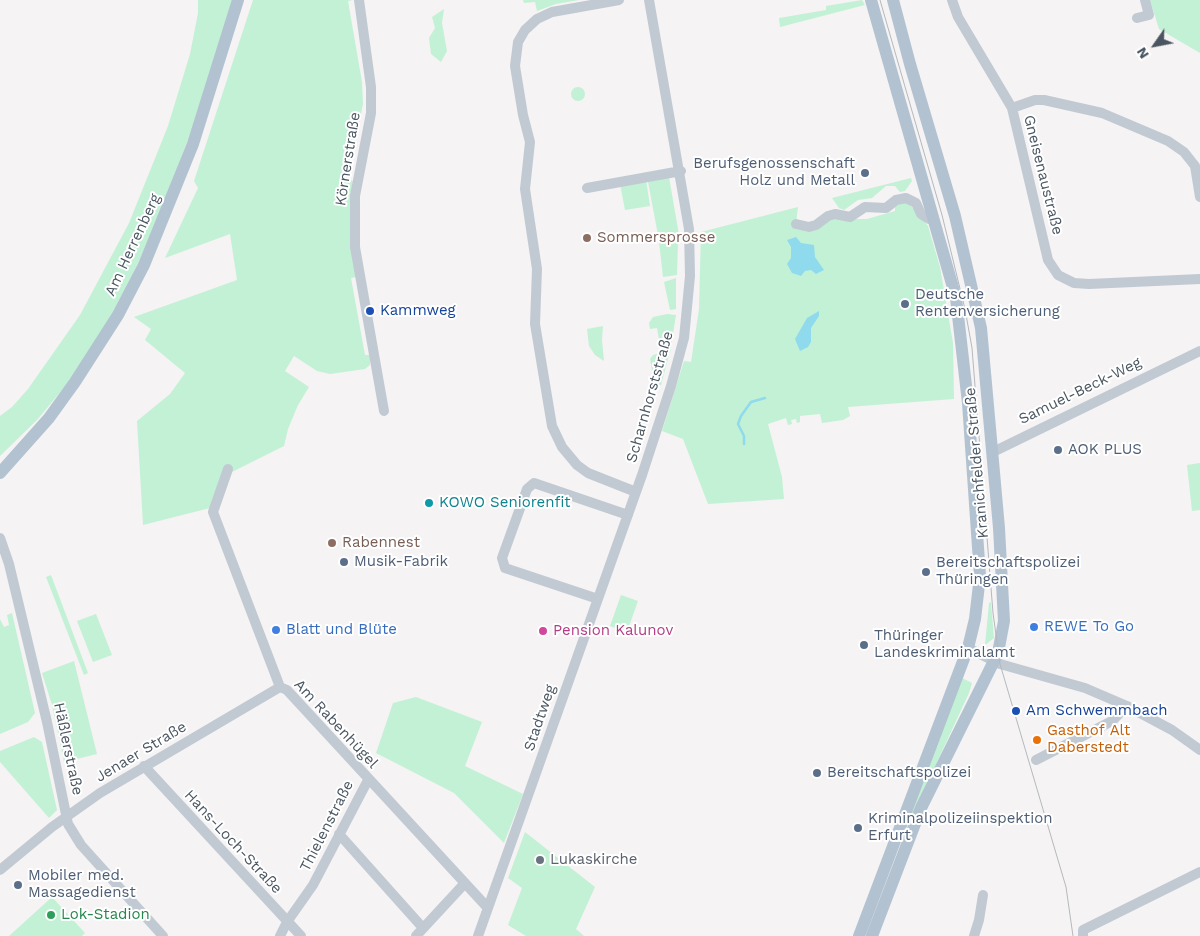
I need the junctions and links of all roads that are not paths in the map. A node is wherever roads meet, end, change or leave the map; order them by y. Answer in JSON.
{"nodes":[{"id":1,"x":238,"y":0,"type":"edge"},
{"id":2,"x":359,"y":0,"type":"edge"},
{"id":3,"x":619,"y":0,"type":"edge"},
{"id":4,"x":649,"y":0,"type":"edge"},
{"id":5,"x":871,"y":0,"type":"edge"},
{"id":6,"x":893,"y":0,"type":"edge"},
{"id":7,"x":952,"y":0,"type":"edge"},
{"id":8,"x":1145,"y":0,"type":"edge"},
{"id":9,"x":1137,"y":18,"type":"dead end"},
{"id":10,"x":1012,"y":108,"type":"junction"},
{"id":11,"x":680,"y":171,"type":"junction"},
{"id":12,"x":587,"y":188,"type":"dead end"},
{"id":13,"x":919,"y":188,"type":"dead end"},
{"id":14,"x":1200,"y":197,"type":"edge"},
{"id":15,"x":906,"y":198,"type":"junction"},
{"id":16,"x":929,"y":220,"type":"dead end"},
{"id":17,"x":796,"y":224,"type":"dead end"},
{"id":18,"x":1200,"y":279,"type":"edge"},
{"id":19,"x":1200,"y":351,"type":"edge"},
{"id":20,"x":384,"y":411,"type":"dead end"},
{"id":21,"x":993,"y":452,"type":"junction"},
{"id":22,"x":972,"y":454,"type":"junction"},
{"id":23,"x":228,"y":469,"type":"dead end"},
{"id":24,"x":0,"y":473,"type":"edge"},
{"id":25,"x":636,"y":492,"type":"junction"},
{"id":26,"x":629,"y":513,"type":"junction"},
{"id":27,"x":0,"y":538,"type":"edge"},
{"id":28,"x":598,"y":599,"type":"junction"},
{"id":29,"x":968,"y":648,"type":"junction"},
{"id":30,"x":994,"y":662,"type":"junction"},
{"id":31,"x":280,"y":687,"type":"junction"},
{"id":32,"x":1127,"y":706,"type":"junction"},
{"id":33,"x":1200,"y":750,"type":"edge"},
{"id":34,"x":1036,"y":760,"type":"dead end"},
{"id":35,"x":144,"y":766,"type":"junction"},
{"id":36,"x":368,"y":780,"type":"junction"},
{"id":37,"x":66,"y":817,"type":"junction"},
{"id":38,"x":339,"y":834,"type":"junction"},
{"id":39,"x":0,"y":870,"type":"edge"},
{"id":40,"x":1200,"y":872,"type":"edge"},
{"id":41,"x":888,"y":878,"type":"junction"},
{"id":42,"x":465,"y":883,"type":"junction"},
{"id":43,"x":983,"y":895,"type":"dead end"},
{"id":44,"x":488,"y":907,"type":"junction"},
{"id":45,"x":287,"y":922,"type":"junction"},
{"id":46,"x":419,"y":932,"type":"edge"},
{"id":47,"x":1083,"y":933,"type":"edge"},
{"id":48,"x":163,"y":936,"type":"edge"},
{"id":49,"x":280,"y":936,"type":"edge"},
{"id":50,"x":301,"y":936,"type":"edge"},
{"id":51,"x":478,"y":936,"type":"edge"},
{"id":52,"x":859,"y":936,"type":"edge"},
{"id":53,"x":872,"y":936,"type":"edge"},
{"id":54,"x":974,"y":936,"type":"edge"}],
"edges":[{"from":1,"to":24,"type":"main road","name":"Am Herrenberg"},
{"from":2,"to":20,"type":"street","name":"Körnerstraße"},
{"from":3,"to":25,"type":"street"},
{"from":4,"to":11,"type":"street","name":"Scharnhorststraße"},
{"from":5,"to":22,"type":"main road","name":"Kranichfelder Straße"},
{"from":6,"to":21,"type":"main road","name":"Kranichfelder Straße"},
{"from":7,"to":10,"type":"street"},
{"from":8,"to":9,"type":"street"},
{"from":10,"to":14,"type":"street","name":"Gneisenaustraße"},
{"from":10,"to":18,"type":"street","name":"Gneisenaustraße"},
{"from":11,"to":12,"type":"street"},
{"from":11,"to":25,"type":"street","name":"Scharnhorststraße"},
{"from":13,"to":15,"type":"street"},
{"from":15,"to":16,"type":"street"},
{"from":15,"to":17,"type":"street"},
{"from":19,"to":21,"type":"street","name":"Samuel-Beck-Weg"},
{"from":21,"to":22,"type":"main road","name":"Samuel-Beck-Weg"},
{"from":21,"to":30,"type":"main road","name":"Kranichfelder Straße"},
{"from":22,"to":29,"type":"main road","name":"Kranichfelder Straße"},
{"from":23,"to":31,"type":"street","name":"Am Rabenhügel"},
{"from":25,"to":26,"type":"street","name":"Scharnhorststraße"},
{"from":26,"to":28,"type":"street","name":"Stadtweg"},
{"from":26,"to":28,"type":"street"},
{"from":27,"to":37,"type":"street","name":"Häßlerstraße"},
{"from":28,"to":44,"type":"street","name":"Stadtweg"},
{"from":29,"to":30,"type":"street"},
{"from":29,"to":41,"type":"main road"},
{"from":30,"to":32,"type":"street"},
{"from":30,"to":41,"type":"main road"},
{"from":31,"to":35,"type":"street","name":"Jenaer Straße"},
{"from":31,"to":36,"type":"street","name":"Am Rabenhügel"},
{"from":32,"to":33,"type":"street"},
{"from":32,"to":34,"type":"street"},
{"from":35,"to":37,"type":"street","name":"Jenaer Straße"},
{"from":35,"to":45,"type":"street","name":"Hans-Loch-Straße"},
{"from":36,"to":38,"type":"street","name":"Thielenstraße"},
{"from":36,"to":42,"type":"street","name":"Am Rabenhügel"},
{"from":37,"to":39,"type":"street","name":"Jenaer Straße"},
{"from":37,"to":48,"type":"street","name":"Häßlerstraße"},
{"from":38,"to":45,"type":"street","name":"Thielenstraße"},
{"from":38,"to":46,"type":"street"},
{"from":40,"to":47,"type":"street"},
{"from":41,"to":52,"type":"main road"},
{"from":41,"to":53,"type":"main road"},
{"from":42,"to":44,"type":"street","name":"Am Rabenhügel"},
{"from":42,"to":46,"type":"street"},
{"from":43,"to":54,"type":"street"},
{"from":44,"to":51,"type":"street","name":"Stadtweg"},
{"from":45,"to":49,"type":"street","name":"Thielenstraße"},
{"from":45,"to":50,"type":"street","name":"Hans-Loch-Straße"}]}
